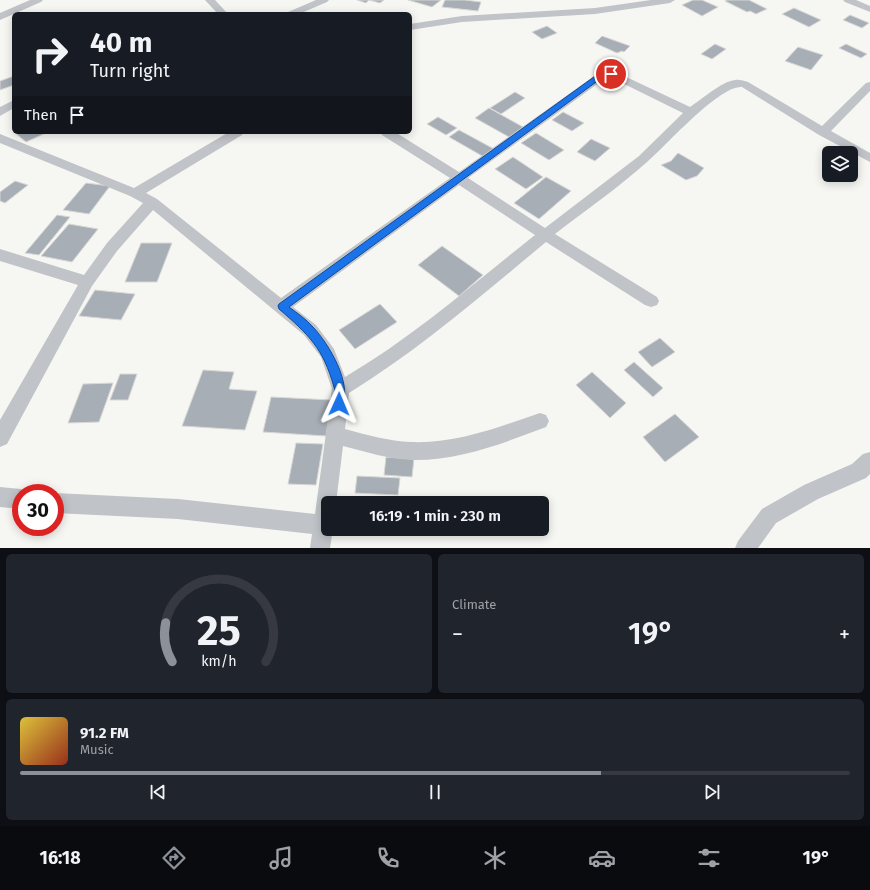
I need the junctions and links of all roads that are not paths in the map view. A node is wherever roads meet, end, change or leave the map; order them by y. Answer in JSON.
{"nodes":[{"id":1,"x":38,"y":0,"type":"edge"},
{"id":2,"x":210,"y":0,"type":"edge"},
{"id":3,"x":324,"y":0,"type":"edge"},
{"id":4,"x":670,"y":0,"type":"edge"},
{"id":5,"x":848,"y":0,"type":"edge"},
{"id":6,"x":29,"y":4,"type":"junction"},
{"id":7,"x":870,"y":9,"type":"edge"},
{"id":8,"x":31,"y":12,"type":"edge"},
{"id":9,"x":222,"y":12,"type":"edge"},
{"id":10,"x":296,"y":12,"type":"edge"},
{"id":11,"x":0,"y":17,"type":"edge"},
{"id":12,"x":412,"y":27,"type":"edge"},
{"id":13,"x":870,"y":85,"type":"edge"},
{"id":14,"x":12,"y":104,"type":"edge"},
{"id":15,"x":0,"y":112,"type":"edge"},
{"id":16,"x":690,"y":112,"type":"junction"},
{"id":17,"x":823,"y":132,"type":"junction"},
{"id":18,"x":235,"y":134,"type":"edge"},
{"id":19,"x":389,"y":134,"type":"edge"},
{"id":20,"x":0,"y":138,"type":"edge"},
{"id":21,"x":870,"y":158,"type":"edge"},
{"id":22,"x":461,"y":178,"type":"junction"},
{"id":23,"x":135,"y":193,"type":"junction"},
{"id":24,"x":152,"y":202,"type":"junction"},
{"id":25,"x":546,"y":234,"type":"junction"},
{"id":26,"x":0,"y":255,"type":"edge"},
{"id":27,"x":87,"y":282,"type":"junction"},
{"id":28,"x":651,"y":301,"type":"dead end"},
{"id":29,"x":282,"y":306,"type":"junction"},
{"id":30,"x":340,"y":389,"type":"junction"},
{"id":31,"x":540,"y":421,"type":"dead end"},
{"id":32,"x":335,"y":436,"type":"junction"},
{"id":33,"x":0,"y":438,"type":"edge"},
{"id":34,"x":870,"y":461,"type":"edge"},
{"id":35,"x":327,"y":496,"type":"edge"},
{"id":36,"x":0,"y":497,"type":"edge"},
{"id":37,"x":12,"y":498,"type":"edge"},
{"id":38,"x":64,"y":503,"type":"edge"},
{"id":39,"x":321,"y":525,"type":"edge"},
{"id":40,"x":322,"y":536,"type":"edge"},
{"id":41,"x":320,"y":548,"type":"edge"},
{"id":42,"x":745,"y":548,"type":"edge"}],
"edges":[{"from":1,"to":6,"type":"street"},
{"from":2,"to":9,"type":"street"},
{"from":3,"to":10,"type":"street"},
{"from":4,"to":12,"type":"street"},
{"from":5,"to":7,"type":"street"},
{"from":6,"to":8,"type":"street"},
{"from":6,"to":11,"type":"street"},
{"from":13,"to":17,"type":"street"},
{"from":14,"to":15,"type":"street"},
{"from":16,"to":17,"type":"street"},
{"from":16,"to":22,"type":"street"},
{"from":16,"to":25,"type":"street"},
{"from":17,"to":21,"type":"street"},
{"from":18,"to":23,"type":"street"},
{"from":19,"to":22,"type":"street"},
{"from":20,"to":23,"type":"street"},
{"from":22,"to":25,"type":"street"},
{"from":22,"to":29,"type":"street"},
{"from":23,"to":24,"type":"street"},
{"from":24,"to":27,"type":"street"},
{"from":24,"to":29,"type":"street"},
{"from":25,"to":28,"type":"street"},
{"from":25,"to":30,"type":"street"},
{"from":26,"to":27,"type":"street"},
{"from":27,"to":33,"type":"street"},
{"from":29,"to":30,"type":"street"},
{"from":30,"to":32,"type":"street"},
{"from":31,"to":32,"type":"street"},
{"from":32,"to":35,"type":"street"},
{"from":34,"to":42,"type":"street"},
{"from":36,"to":37,"type":"street"},
{"from":38,"to":39,"type":"street"},
{"from":40,"to":41,"type":"street"}]}
